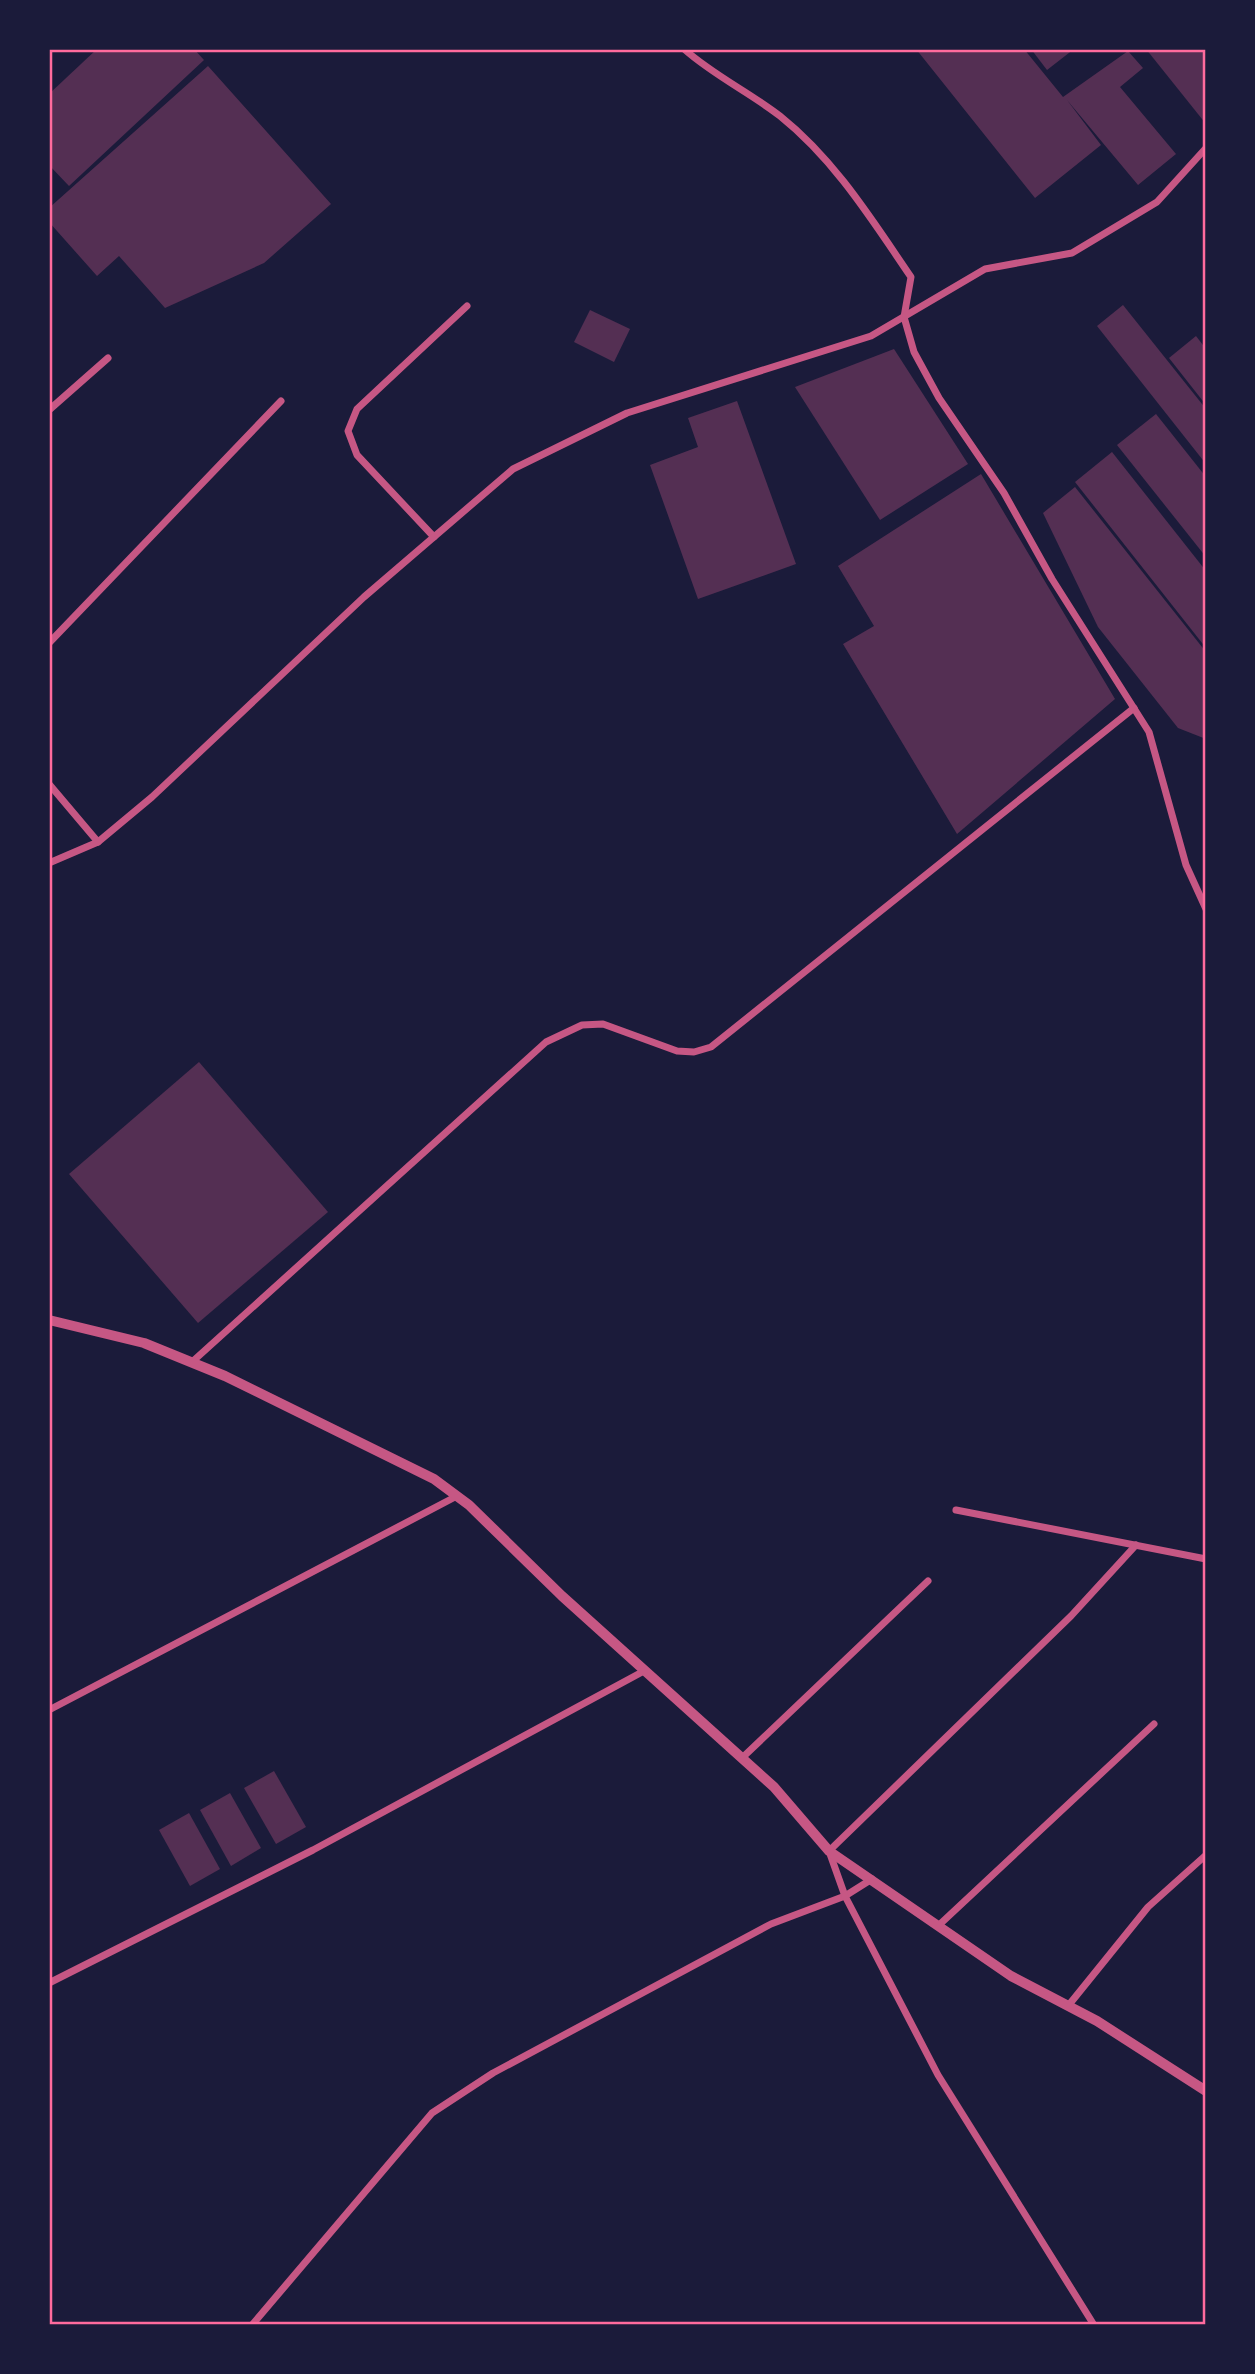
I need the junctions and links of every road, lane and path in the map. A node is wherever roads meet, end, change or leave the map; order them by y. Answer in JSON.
{"nodes":[{"id":1,"x":684,"y":49,"type":"edge"},
{"id":2,"x":1206,"y":148,"type":"edge"},
{"id":3,"x":467,"y":306,"type":"dead end"},
{"id":4,"x":904,"y":317,"type":"junction"},
{"id":5,"x":108,"y":358,"type":"dead end"},
{"id":6,"x":281,"y":401,"type":"dead end"},
{"id":7,"x":49,"y":410,"type":"edge"},
{"id":8,"x":434,"y":537,"type":"junction"},
{"id":9,"x":49,"y":643,"type":"edge"},
{"id":10,"x":1134,"y":708,"type":"junction"},
{"id":11,"x":49,"y":784,"type":"edge"},
{"id":12,"x":98,"y":842,"type":"junction"},
{"id":13,"x":49,"y":863,"type":"edge"},
{"id":14,"x":1206,"y":909,"type":"edge"},
{"id":15,"x":49,"y":1320,"type":"edge"},
{"id":16,"x":192,"y":1362,"type":"junction"},
{"id":17,"x":457,"y":1496,"type":"junction"},
{"id":18,"x":956,"y":1510,"type":"dead end"},
{"id":19,"x":1136,"y":1545,"type":"junction"},
{"id":20,"x":1206,"y":1559,"type":"edge"},
{"id":21,"x":928,"y":1581,"type":"dead end"},
{"id":22,"x":644,"y":1671,"type":"junction"},
{"id":23,"x":49,"y":1710,"type":"edge"},
{"id":24,"x":1154,"y":1724,"type":"dead end"},
{"id":25,"x":742,"y":1758,"type":"junction"},
{"id":26,"x":829,"y":1851,"type":"junction"},
{"id":27,"x":1206,"y":1855,"type":"edge"},
{"id":28,"x":873,"y":1879,"type":"junction"},
{"id":29,"x":845,"y":1896,"type":"junction"},
{"id":30,"x":939,"y":1926,"type":"junction"},
{"id":31,"x":49,"y":1970,"type":"edge"},
{"id":32,"x":52,"y":1981,"type":"edge"},
{"id":33,"x":1068,"y":2006,"type":"junction"},
{"id":34,"x":1205,"y":2088,"type":"edge"},
{"id":35,"x":253,"y":2325,"type":"edge"},
{"id":36,"x":1094,"y":2325,"type":"edge"}],
"edges":[{"from":1,"to":4,"type":"street"},
{"from":2,"to":4,"type":"street"},
{"from":3,"to":8,"type":"street"},
{"from":4,"to":8,"type":"street"},
{"from":4,"to":10,"type":"street"},
{"from":5,"to":7,"type":"street"},
{"from":6,"to":9,"type":"street"},
{"from":8,"to":12,"type":"street"},
{"from":10,"to":14,"type":"street"},
{"from":10,"to":16,"type":"street"},
{"from":11,"to":12,"type":"street"},
{"from":12,"to":13,"type":"street"},
{"from":15,"to":16,"type":"street"},
{"from":16,"to":17,"type":"street"},
{"from":17,"to":22,"type":"street"},
{"from":17,"to":23,"type":"street"},
{"from":18,"to":19,"type":"street"},
{"from":19,"to":20,"type":"street"},
{"from":19,"to":26,"type":"street"},
{"from":21,"to":25,"type":"street"},
{"from":22,"to":25,"type":"street"},
{"from":22,"to":32,"type":"street"},
{"from":24,"to":30,"type":"street"},
{"from":25,"to":26,"type":"street"},
{"from":26,"to":28,"type":"street"},
{"from":26,"to":29,"type":"street"},
{"from":27,"to":33,"type":"street"},
{"from":28,"to":29,"type":"street"},
{"from":28,"to":30,"type":"street"},
{"from":29,"to":35,"type":"street"},
{"from":29,"to":36,"type":"street"},
{"from":30,"to":33,"type":"street"},
{"from":31,"to":32,"type":"street"},
{"from":33,"to":34,"type":"street"}]}
